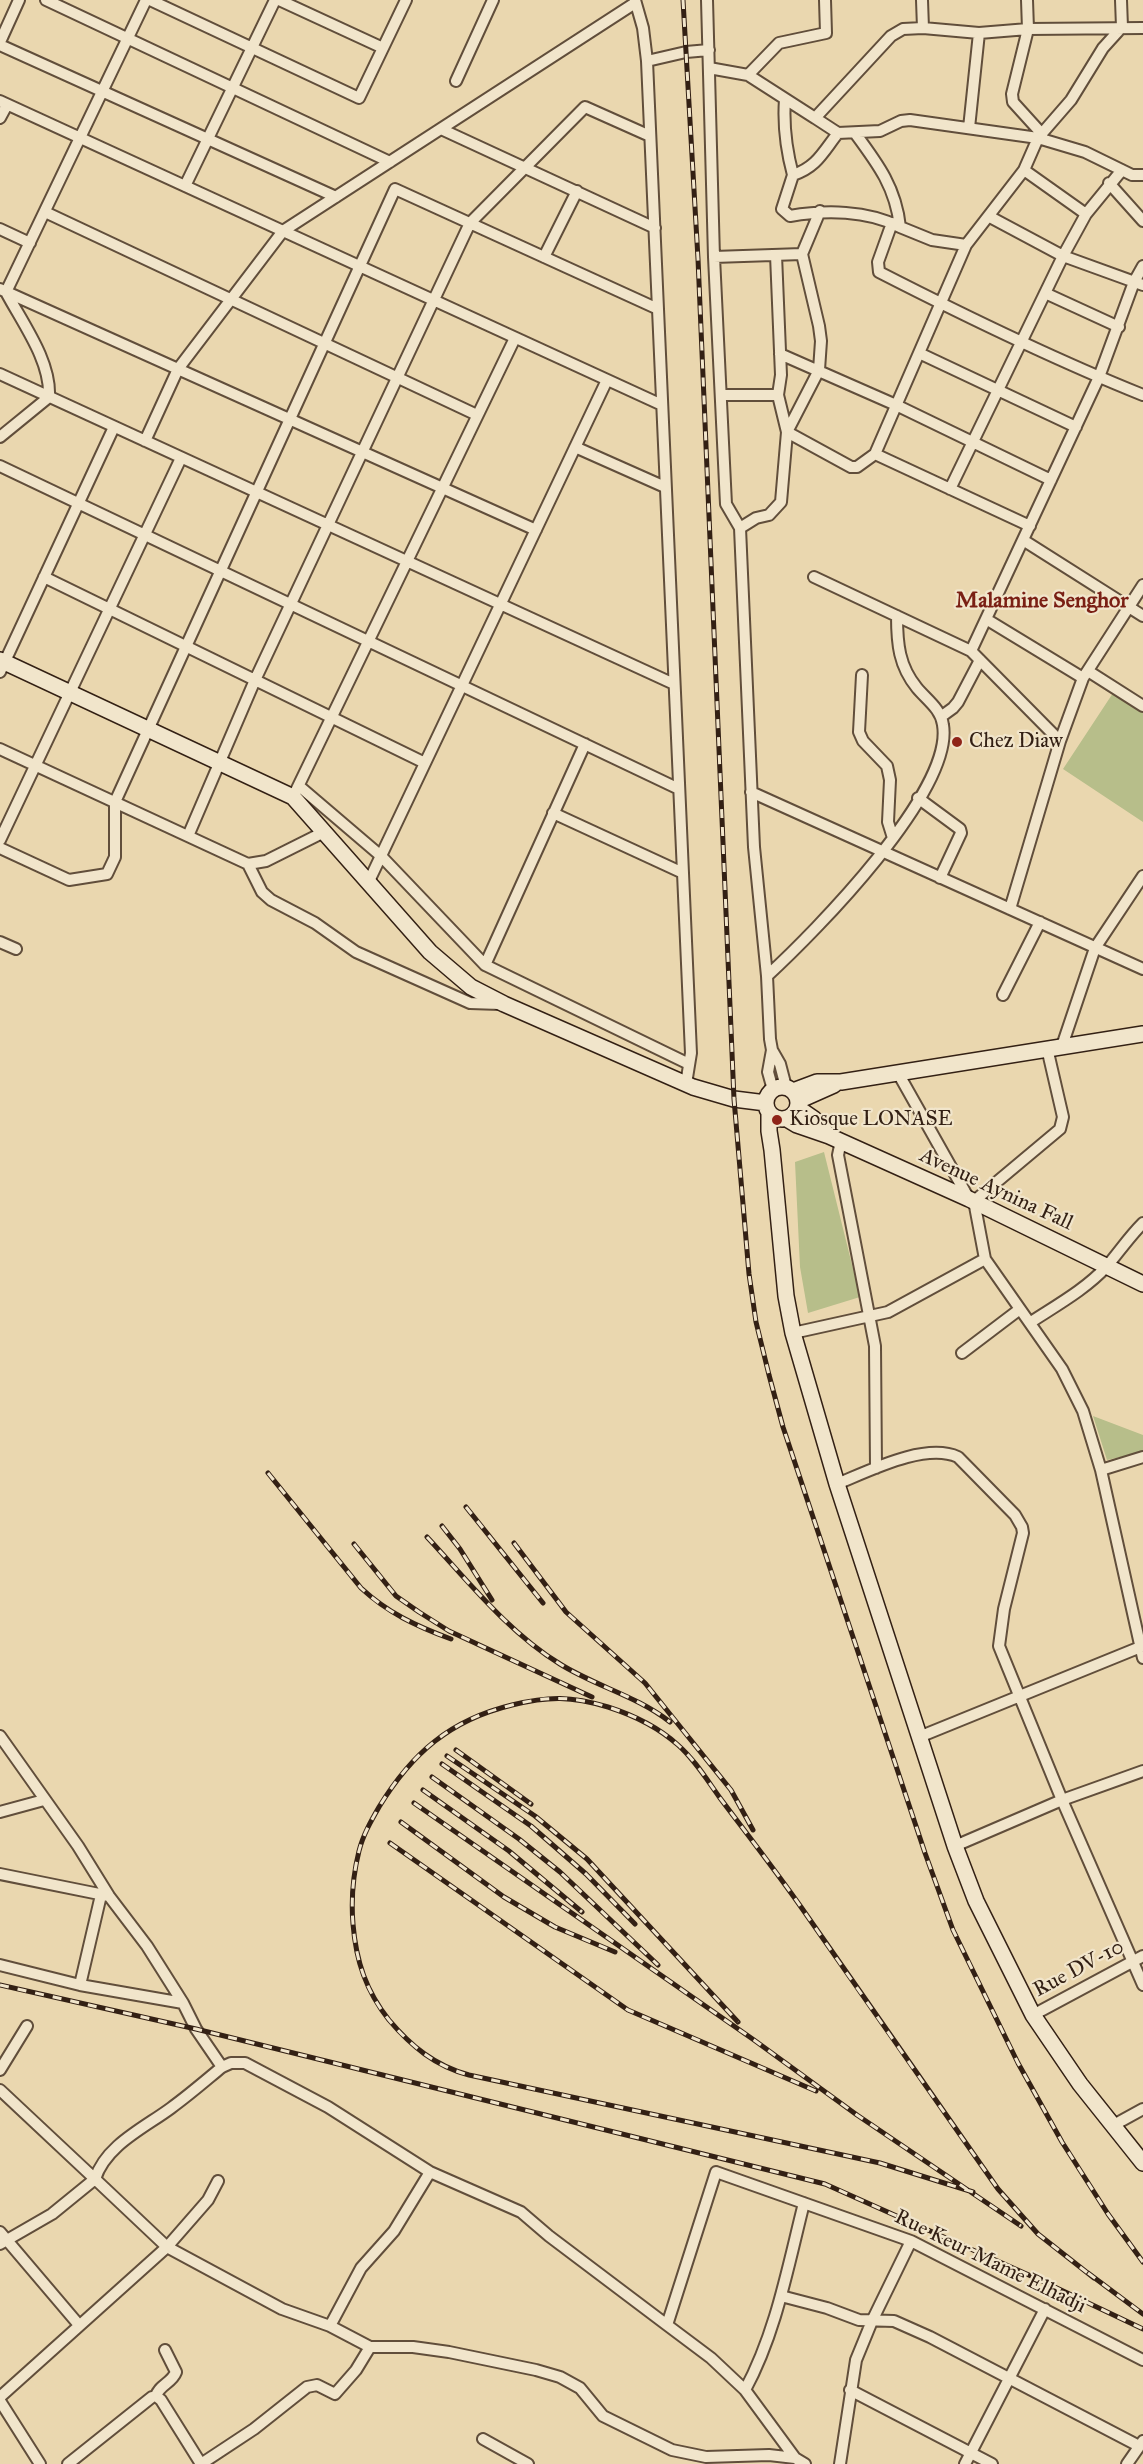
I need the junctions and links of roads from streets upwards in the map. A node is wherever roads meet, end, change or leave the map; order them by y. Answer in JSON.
{"nodes":[{"id":1,"x":19,"y":0,"type":"edge"},
{"id":2,"x":46,"y":0,"type":"edge"},
{"id":3,"x":148,"y":0,"type":"edge"},
{"id":4,"x":277,"y":0,"type":"edge"},
{"id":5,"x":406,"y":0,"type":"edge"},
{"id":6,"x":493,"y":0,"type":"edge"},
{"id":7,"x":707,"y":0,"type":"edge"},
{"id":8,"x":825,"y":0,"type":"edge"},
{"id":9,"x":922,"y":0,"type":"edge"},
{"id":10,"x":1027,"y":0,"type":"edge"},
{"id":11,"x":1121,"y":0,"type":"edge"},
{"id":12,"x":635,"y":1,"type":"edge"},
{"id":13,"x":1122,"y":27,"type":"junction"},
{"id":14,"x":923,"y":28,"type":"junction"},
{"id":15,"x":1143,"y":28,"type":"edge"},
{"id":16,"x":1028,"y":29,"type":"junction"},
{"id":17,"x":980,"y":33,"type":"junction"},
{"id":18,"x":128,"y":39,"type":"junction"},
{"id":19,"x":0,"y":43,"type":"edge"},
{"id":20,"x":252,"y":48,"type":"junction"},
{"id":21,"x":383,"y":48,"type":"junction"},
{"id":22,"x":709,"y":50,"type":"junction"},
{"id":23,"x":647,"y":61,"type":"junction"},
{"id":24,"x":709,"y":68,"type":"junction"},
{"id":25,"x":748,"y":75,"type":"junction"},
{"id":26,"x":456,"y":81,"type":"dead end"},
{"id":27,"x":233,"y":88,"type":"junction"},
{"id":28,"x":103,"y":91,"type":"junction"},
{"id":29,"x":785,"y":99,"type":"junction"},
{"id":30,"x":4,"y":103,"type":"edge"},
{"id":31,"x":0,"y":118,"type":"edge"},
{"id":32,"x":815,"y":118,"type":"junction"},
{"id":33,"x":969,"y":128,"type":"junction"},
{"id":34,"x":441,"y":129,"type":"junction"},
{"id":35,"x":837,"y":133,"type":"junction"},
{"id":36,"x":855,"y":133,"type":"junction"},
{"id":37,"x":650,"y":136,"type":"junction"},
{"id":38,"x":1040,"y":136,"type":"junction"},
{"id":39,"x":80,"y":138,"type":"junction"},
{"id":40,"x":208,"y":139,"type":"junction"},
{"id":41,"x":390,"y":162,"type":"junction"},
{"id":42,"x":526,"y":167,"type":"junction"},
{"id":43,"x":1024,"y":170,"type":"junction"},
{"id":44,"x":1122,"y":170,"type":"junction"},
{"id":45,"x":793,"y":175,"type":"junction"},
{"id":46,"x":1143,"y":175,"type":"edge"},
{"id":47,"x":1109,"y":183,"type":"junction"},
{"id":48,"x":185,"y":186,"type":"junction"},
{"id":49,"x":577,"y":191,"type":"junction"},
{"id":50,"x":336,"y":197,"type":"junction"},
{"id":51,"x":820,"y":211,"type":"junction"},
{"id":52,"x":45,"y":212,"type":"junction"},
{"id":53,"x":1086,"y":213,"type":"junction"},
{"id":54,"x":990,"y":217,"type":"junction"},
{"id":55,"x":1143,"y":222,"type":"edge"},
{"id":56,"x":470,"y":223,"type":"junction"},
{"id":57,"x":896,"y":225,"type":"junction"},
{"id":58,"x":655,"y":228,"type":"junction"},
{"id":59,"x":0,"y":229,"type":"edge"},
{"id":60,"x":283,"y":231,"type":"junction"},
{"id":61,"x":30,"y":243,"type":"junction"},
{"id":62,"x":966,"y":244,"type":"junction"},
{"id":63,"x":802,"y":254,"type":"junction"},
{"id":64,"x":776,"y":255,"type":"junction"},
{"id":65,"x":1063,"y":256,"type":"junction"},
{"id":66,"x":544,"y":257,"type":"junction"},
{"id":67,"x":714,"y":257,"type":"junction"},
{"id":68,"x":1143,"y":266,"type":"edge"},
{"id":69,"x":360,"y":267,"type":"junction"},
{"id":70,"x":1139,"y":283,"type":"edge"},
{"id":71,"x":3,"y":291,"type":"edge"},
{"id":72,"x":1045,"y":293,"type":"junction"},
{"id":73,"x":231,"y":299,"type":"junction"},
{"id":74,"x":434,"y":300,"type":"junction"},
{"id":75,"x":940,"y":303,"type":"junction"},
{"id":76,"x":658,"y":309,"type":"junction"},
{"id":77,"x":1119,"y":327,"type":"junction"},
{"id":78,"x":515,"y":338,"type":"junction"},
{"id":79,"x":1022,"y":341,"type":"junction"},
{"id":80,"x":325,"y":344,"type":"junction"},
{"id":81,"x":919,"y":353,"type":"junction"},
{"id":82,"x":780,"y":354,"type":"junction"},
{"id":83,"x":178,"y":369,"type":"junction"},
{"id":84,"x":819,"y":370,"type":"junction"},
{"id":85,"x":0,"y":375,"type":"edge"},
{"id":86,"x":1099,"y":377,"type":"junction"},
{"id":87,"x":397,"y":378,"type":"junction"},
{"id":88,"x":607,"y":380,"type":"junction"},
{"id":89,"x":998,"y":390,"type":"junction"},
{"id":90,"x":722,"y":395,"type":"junction"},
{"id":91,"x":778,"y":395,"type":"junction"},
{"id":92,"x":1143,"y":395,"type":"edge"},
{"id":93,"x":49,"y":397,"type":"junction"},
{"id":94,"x":662,"y":405,"type":"junction"},
{"id":95,"x":896,"y":405,"type":"junction"},
{"id":96,"x":477,"y":415,"type":"junction"},
{"id":97,"x":290,"y":420,"type":"junction"},
{"id":98,"x":114,"y":427,"type":"junction"},
{"id":99,"x":1076,"y":427,"type":"junction"},
{"id":100,"x":787,"y":432,"type":"junction"},
{"id":101,"x":0,"y":437,"type":"edge"},
{"id":102,"x":146,"y":441,"type":"junction"},
{"id":103,"x":973,"y":442,"type":"junction"},
{"id":104,"x":575,"y":447,"type":"junction"},
{"id":105,"x":362,"y":452,"type":"junction"},
{"id":106,"x":875,"y":454,"type":"junction"},
{"id":107,"x":181,"y":458,"type":"junction"},
{"id":108,"x":0,"y":466,"type":"edge"},
{"id":109,"x":1051,"y":480,"type":"junction"},
{"id":110,"x":665,"y":487,"type":"junction"},
{"id":111,"x":442,"y":488,"type":"junction"},
{"id":112,"x":950,"y":489,"type":"junction"},
{"id":113,"x":257,"y":493,"type":"junction"},
{"id":114,"x":78,"y":503,"type":"junction"},
{"id":115,"x":328,"y":525,"type":"junction"},
{"id":116,"x":1030,"y":526,"type":"junction"},
{"id":117,"x":740,"y":528,"type":"junction"},
{"id":118,"x":536,"y":530,"type":"junction"},
{"id":119,"x":145,"y":535,"type":"junction"},
{"id":120,"x":1023,"y":540,"type":"junction"},
{"id":121,"x":407,"y":561,"type":"junction"},
{"id":122,"x":221,"y":571,"type":"junction"},
{"id":123,"x":44,"y":577,"type":"junction"},
{"id":124,"x":814,"y":577,"type":"dead end"},
{"id":125,"x":1143,"y":585,"type":"edge"},
{"id":126,"x":291,"y":604,"type":"junction"},
{"id":127,"x":500,"y":605,"type":"junction"},
{"id":128,"x":1129,"y":607,"type":"junction"},
{"id":129,"x":110,"y":609,"type":"junction"},
{"id":130,"x":897,"y":616,"type":"junction"},
{"id":131,"x":1143,"y":616,"type":"edge"},
{"id":132,"x":986,"y":619,"type":"junction"},
{"id":133,"x":368,"y":641,"type":"junction"},
{"id":134,"x":186,"y":646,"type":"junction"},
{"id":135,"x":971,"y":651,"type":"junction"},
{"id":136,"x":980,"y":660,"type":"junction"},
{"id":137,"x":2,"y":665,"type":"edge"},
{"id":138,"x":1085,"y":674,"type":"junction"},
{"id":139,"x":862,"y":675,"type":"dead end"},
{"id":140,"x":255,"y":680,"type":"junction"},
{"id":141,"x":674,"y":684,"type":"junction"},
{"id":142,"x":462,"y":686,"type":"junction"},
{"id":143,"x":70,"y":693,"type":"junction"},
{"id":144,"x":1143,"y":706,"type":"edge"},
{"id":145,"x":942,"y":716,"type":"junction"},
{"id":146,"x":332,"y":717,"type":"junction"},
{"id":147,"x":148,"y":730,"type":"junction"},
{"id":148,"x":1060,"y":741,"type":"junction"},
{"id":149,"x":585,"y":744,"type":"junction"},
{"id":150,"x":0,"y":749,"type":"edge"},
{"id":151,"x":425,"y":763,"type":"junction"},
{"id":152,"x":221,"y":764,"type":"junction"},
{"id":153,"x":35,"y":765,"type":"junction"},
{"id":154,"x":679,"y":789,"type":"junction"},
{"id":155,"x":296,"y":791,"type":"junction"},
{"id":156,"x":752,"y":792,"type":"junction"},
{"id":157,"x":918,"y":798,"type":"junction"},
{"id":158,"x":115,"y":802,"type":"junction"},
{"id":159,"x":553,"y":813,"type":"junction"},
{"id":160,"x":324,"y":832,"type":"junction"},
{"id":161,"x":188,"y":836,"type":"junction"},
{"id":162,"x":894,"y":838,"type":"junction"},
{"id":163,"x":0,"y":840,"type":"edge"},
{"id":164,"x":0,"y":848,"type":"edge"},
{"id":165,"x":884,"y":853,"type":"junction"},
{"id":166,"x":381,"y":856,"type":"junction"},
{"id":167,"x":249,"y":864,"type":"junction"},
{"id":168,"x":683,"y":873,"type":"junction"},
{"id":169,"x":1143,"y":876,"type":"edge"},
{"id":170,"x":940,"y":878,"type":"junction"},
{"id":171,"x":369,"y":881,"type":"junction"},
{"id":172,"x":1010,"y":909,"type":"junction"},
{"id":173,"x":1040,"y":922,"type":"junction"},
{"id":174,"x":0,"y":942,"type":"edge"},
{"id":175,"x":1095,"y":948,"type":"junction"},
{"id":176,"x":16,"y":949,"type":"dead end"},
{"id":177,"x":485,"y":965,"type":"junction"},
{"id":178,"x":1143,"y":969,"type":"edge"},
{"id":179,"x":767,"y":976,"type":"junction"},
{"id":180,"x":1003,"y":995,"type":"dead end"},
{"id":181,"x":504,"y":1005,"type":"junction"},
{"id":182,"x":1143,"y":1034,"type":"edge"},
{"id":183,"x":1055,"y":1047,"type":"junction"},
{"id":184,"x":689,"y":1064,"type":"junction"},
{"id":185,"x":897,"y":1073,"type":"junction"},
{"id":186,"x":686,"y":1084,"type":"junction"},
{"id":187,"x":783,"y":1103,"type":"junction"},
{"id":188,"x":835,"y":1138,"type":"junction"},
{"id":189,"x":971,"y":1200,"type":"junction"},
{"id":190,"x":1143,"y":1224,"type":"edge"},
{"id":191,"x":985,"y":1258,"type":"junction"},
{"id":192,"x":1107,"y":1266,"type":"junction"},
{"id":193,"x":1143,"y":1284,"type":"edge"},
{"id":194,"x":1020,"y":1309,"type":"junction"},
{"id":195,"x":868,"y":1317,"type":"junction"},
{"id":196,"x":1031,"y":1322,"type":"junction"},
{"id":197,"x":793,"y":1333,"type":"junction"},
{"id":198,"x":962,"y":1353,"type":"dead end"},
{"id":199,"x":1143,"y":1457,"type":"edge"},
{"id":200,"x":876,"y":1468,"type":"junction"},
{"id":201,"x":1101,"y":1470,"type":"junction"},
{"id":202,"x":837,"y":1484,"type":"junction"},
{"id":203,"x":1142,"y":1645,"type":"edge"},
{"id":204,"x":1143,"y":1658,"type":"edge"},
{"id":205,"x":1021,"y":1695,"type":"junction"},
{"id":206,"x":0,"y":1736,"type":"edge"},
{"id":207,"x":919,"y":1737,"type":"junction"},
{"id":208,"x":1143,"y":1771,"type":"edge"},
{"id":209,"x":44,"y":1800,"type":"junction"},
{"id":210,"x":1062,"y":1800,"type":"junction"},
{"id":211,"x":0,"y":1812,"type":"edge"},
{"id":212,"x":955,"y":1846,"type":"junction"},
{"id":213,"x":0,"y":1874,"type":"edge"},
{"id":214,"x":105,"y":1895,"type":"junction"},
{"id":215,"x":1143,"y":1956,"type":"edge"},
{"id":216,"x":1132,"y":1961,"type":"junction"},
{"id":217,"x":0,"y":1965,"type":"edge"},
{"id":218,"x":80,"y":1984,"type":"junction"},
{"id":219,"x":1143,"y":1985,"type":"edge"},
{"id":220,"x":183,"y":2003,"type":"junction"},
{"id":221,"x":1033,"y":2015,"type":"junction"},
{"id":222,"x":27,"y":2026,"type":"dead end"},
{"id":223,"x":222,"y":2067,"type":"junction"},
{"id":224,"x":0,"y":2070,"type":"edge"},
{"id":225,"x":0,"y":2090,"type":"edge"},
{"id":226,"x":1143,"y":2109,"type":"edge"},
{"id":227,"x":1112,"y":2126,"type":"junction"},
{"id":228,"x":1143,"y":2163,"type":"edge"},
{"id":229,"x":430,"y":2172,"type":"junction"},
{"id":230,"x":95,"y":2179,"type":"junction"},
{"id":231,"x":218,"y":2181,"type":"dead end"},
{"id":232,"x":804,"y":2203,"type":"junction"},
{"id":233,"x":2,"y":2239,"type":"edge"},
{"id":234,"x":911,"y":2241,"type":"junction"},
{"id":235,"x":167,"y":2247,"type":"junction"},
{"id":236,"x":781,"y":2296,"type":"junction"},
{"id":237,"x":1045,"y":2309,"type":"junction"},
{"id":238,"x":872,"y":2321,"type":"junction"},
{"id":239,"x":79,"y":2325,"type":"junction"},
{"id":240,"x":667,"y":2325,"type":"junction"},
{"id":241,"x":330,"y":2326,"type":"junction"},
{"id":242,"x":370,"y":2347,"type":"junction"},
{"id":243,"x":165,"y":2350,"type":"dead end"},
{"id":244,"x":1143,"y":2360,"type":"edge"},
{"id":245,"x":1009,"y":2378,"type":"junction"},
{"id":246,"x":745,"y":2390,"type":"junction"},
{"id":247,"x":850,"y":2390,"type":"junction"},
{"id":248,"x":156,"y":2396,"type":"junction"},
{"id":249,"x":0,"y":2399,"type":"edge"},
{"id":250,"x":483,"y":2439,"type":"dead end"},
{"id":251,"x":1141,"y":2444,"type":"edge"},
{"id":252,"x":971,"y":2453,"type":"junction"},
{"id":253,"x":795,"y":2458,"type":"junction"},
{"id":254,"x":767,"y":2460,"type":"edge"},
{"id":255,"x":40,"y":2464,"type":"edge"},
{"id":256,"x":68,"y":2464,"type":"edge"},
{"id":257,"x":201,"y":2464,"type":"edge"},
{"id":258,"x":528,"y":2464,"type":"edge"},
{"id":259,"x":805,"y":2464,"type":"edge"},
{"id":260,"x":840,"y":2464,"type":"edge"},
{"id":261,"x":965,"y":2464,"type":"edge"},
{"id":262,"x":992,"y":2464,"type":"edge"},
{"id":263,"x":1128,"y":2464,"type":"edge"}],
"edges":[{"from":1,"to":19,"type":"street"},
{"from":2,"to":18,"type":"street"},
{"from":3,"to":18,"type":"street"},
{"from":3,"to":20,"type":"street"},
{"from":4,"to":20,"type":"street"},
{"from":4,"to":21,"type":"street"},
{"from":5,"to":21,"type":"street"},
{"from":6,"to":26,"type":"street"},
{"from":7,"to":22,"type":"street"},
{"from":8,"to":25,"type":"street"},
{"from":9,"to":14,"type":"street"},
{"from":10,"to":16,"type":"street"},
{"from":11,"to":13,"type":"street"},
{"from":12,"to":23,"type":"street"},
{"from":12,"to":34,"type":"street"},
{"from":13,"to":15,"type":"street"},
{"from":13,"to":16,"type":"street"},
{"from":13,"to":38,"type":"street"},
{"from":14,"to":17,"type":"street"},
{"from":14,"to":32,"type":"street"},
{"from":16,"to":17,"type":"street"},
{"from":16,"to":38,"type":"street"},
{"from":17,"to":33,"type":"street"},
{"from":18,"to":27,"type":"street"},
{"from":18,"to":28,"type":"street"},
{"from":19,"to":28,"type":"street"},
{"from":20,"to":21,"type":"street"},
{"from":20,"to":27,"type":"street"},
{"from":22,"to":23,"type":"street"},
{"from":22,"to":24,"type":"street"},
{"from":23,"to":37,"type":"street"},
{"from":24,"to":25,"type":"street"},
{"from":24,"to":67,"type":"street"},
{"from":25,"to":29,"type":"street"},
{"from":27,"to":40,"type":"street"},
{"from":27,"to":41,"type":"street"},
{"from":28,"to":39,"type":"street"},
{"from":28,"to":40,"type":"street"},
{"from":29,"to":32,"type":"street"},
{"from":29,"to":45,"type":"street"},
{"from":30,"to":31,"type":"street"},
{"from":30,"to":39,"type":"street"},
{"from":32,"to":35,"type":"street"},
{"from":33,"to":36,"type":"street"},
{"from":33,"to":38,"type":"street"},
{"from":34,"to":41,"type":"street"},
{"from":34,"to":42,"type":"street"},
{"from":35,"to":36,"type":"street"},
{"from":35,"to":45,"type":"street"},
{"from":36,"to":57,"type":"street"},
{"from":37,"to":42,"type":"street"},
{"from":37,"to":58,"type":"street"},
{"from":38,"to":43,"type":"street"},
{"from":38,"to":44,"type":"street"},
{"from":39,"to":48,"type":"street"},
{"from":39,"to":52,"type":"street"},
{"from":40,"to":48,"type":"street"},
{"from":40,"to":50,"type":"street"},
{"from":41,"to":50,"type":"street"},
{"from":42,"to":49,"type":"street"},
{"from":42,"to":56,"type":"street"},
{"from":43,"to":53,"type":"street"},
{"from":43,"to":54,"type":"street"},
{"from":44,"to":46,"type":"street"},
{"from":44,"to":47,"type":"street"},
{"from":45,"to":51,"type":"street"},
{"from":47,"to":53,"type":"street"},
{"from":47,"to":55,"type":"street"},
{"from":48,"to":60,"type":"street"},
{"from":49,"to":58,"type":"street"},
{"from":49,"to":66,"type":"street"},
{"from":50,"to":60,"type":"street"},
{"from":51,"to":57,"type":"street"},
{"from":51,"to":63,"type":"street"},
{"from":52,"to":61,"type":"street"},
{"from":52,"to":73,"type":"street"},
{"from":53,"to":65,"type":"street"},
{"from":54,"to":62,"type":"street"},
{"from":54,"to":65,"type":"street"},
{"from":56,"to":66,"type":"street"},
{"from":56,"to":69,"type":"street"},
{"from":56,"to":74,"type":"street"},
{"from":57,"to":62,"type":"street"},
{"from":57,"to":75,"type":"street"},
{"from":58,"to":76,"type":"street"},
{"from":59,"to":61,"type":"street"},
{"from":60,"to":69,"type":"street"},
{"from":60,"to":73,"type":"street"},
{"from":61,"to":71,"type":"street"},
{"from":62,"to":75,"type":"street"},
{"from":63,"to":64,"type":"street"},
{"from":63,"to":84,"type":"street"},
{"from":64,"to":67,"type":"street"},
{"from":64,"to":82,"type":"street"},
{"from":65,"to":70,"type":"street"},
{"from":65,"to":72,"type":"street"},
{"from":66,"to":76,"type":"street"},
{"from":67,"to":90,"type":"street"},
{"from":68,"to":70,"type":"street"},
{"from":69,"to":74,"type":"street"},
{"from":69,"to":80,"type":"street"},
{"from":70,"to":77,"type":"street"},
{"from":71,"to":83,"type":"street"},
{"from":71,"to":93,"type":"street"},
{"from":72,"to":77,"type":"street"},
{"from":72,"to":79,"type":"street"},
{"from":73,"to":80,"type":"street"},
{"from":73,"to":83,"type":"street"},
{"from":74,"to":78,"type":"street"},
{"from":74,"to":87,"type":"street"},
{"from":75,"to":79,"type":"street"},
{"from":75,"to":81,"type":"street"},
{"from":76,"to":94,"type":"street"},
{"from":77,"to":86,"type":"street"},
{"from":78,"to":88,"type":"street"},
{"from":78,"to":96,"type":"street"},
{"from":79,"to":86,"type":"street"},
{"from":79,"to":89,"type":"street"},
{"from":80,"to":87,"type":"street"},
{"from":80,"to":97,"type":"street"},
{"from":81,"to":89,"type":"street"},
{"from":81,"to":95,"type":"street"},
{"from":82,"to":84,"type":"street"},
{"from":82,"to":91,"type":"street"},
{"from":83,"to":97,"type":"street"},
{"from":83,"to":102,"type":"street"},
{"from":84,"to":95,"type":"street"},
{"from":84,"to":100,"type":"street"},
{"from":85,"to":93,"type":"street"},
{"from":86,"to":92,"type":"street"},
{"from":86,"to":99,"type":"street"},
{"from":87,"to":96,"type":"street"},
{"from":87,"to":105,"type":"street"},
{"from":88,"to":94,"type":"street"},
{"from":88,"to":104,"type":"street"},
{"from":89,"to":99,"type":"street"},
{"from":89,"to":103,"type":"street"},
{"from":90,"to":91,"type":"street"},
{"from":90,"to":117,"type":"street"},
{"from":91,"to":100,"type":"street"},
{"from":93,"to":98,"type":"street"},
{"from":93,"to":101,"type":"street"},
{"from":94,"to":110,"type":"street"},
{"from":95,"to":103,"type":"street"},
{"from":95,"to":106,"type":"street"},
{"from":96,"to":111,"type":"street"},
{"from":97,"to":105,"type":"street"},
{"from":97,"to":113,"type":"street"},
{"from":98,"to":102,"type":"street"},
{"from":98,"to":114,"type":"street"},
{"from":99,"to":109,"type":"street"},
{"from":100,"to":106,"type":"street"},
{"from":100,"to":117,"type":"street"},
{"from":102,"to":107,"type":"street"},
{"from":103,"to":109,"type":"street"},
{"from":103,"to":112,"type":"street"},
{"from":104,"to":110,"type":"street"},
{"from":104,"to":118,"type":"street"},
{"from":105,"to":111,"type":"street"},
{"from":105,"to":115,"type":"street"},
{"from":106,"to":112,"type":"street"},
{"from":107,"to":113,"type":"street"},
{"from":107,"to":119,"type":"street"},
{"from":108,"to":114,"type":"street"},
{"from":109,"to":116,"type":"street"},
{"from":110,"to":141,"type":"street"},
{"from":111,"to":118,"type":"street"},
{"from":111,"to":121,"type":"street"},
{"from":112,"to":116,"type":"street"},
{"from":113,"to":115,"type":"street"},
{"from":113,"to":122,"type":"street"},
{"from":114,"to":119,"type":"street"},
{"from":114,"to":123,"type":"street"},
{"from":115,"to":121,"type":"street"},
{"from":115,"to":126,"type":"street"},
{"from":116,"to":120,"type":"street"},
{"from":117,"to":156,"type":"street"},
{"from":118,"to":127,"type":"street"},
{"from":119,"to":122,"type":"street"},
{"from":119,"to":129,"type":"street"},
{"from":120,"to":128,"type":"street"},
{"from":120,"to":132,"type":"street"},
{"from":121,"to":127,"type":"street"},
{"from":121,"to":133,"type":"street"},
{"from":122,"to":126,"type":"street"},
{"from":122,"to":134,"type":"street"},
{"from":123,"to":129,"type":"street"},
{"from":123,"to":137,"type":"street"},
{"from":124,"to":130,"type":"street"},
{"from":125,"to":128,"type":"street"},
{"from":126,"to":133,"type":"street"},
{"from":126,"to":140,"type":"street"},
{"from":127,"to":141,"type":"street"},
{"from":127,"to":142,"type":"street"},
{"from":128,"to":131,"type":"street"},
{"from":128,"to":138,"type":"street"},
{"from":129,"to":134,"type":"street"},
{"from":129,"to":143,"type":"street"},
{"from":130,"to":135,"type":"street"},
{"from":130,"to":145,"type":"street"},
{"from":132,"to":135,"type":"street"},
{"from":132,"to":138,"type":"street"},
{"from":133,"to":142,"type":"street"},
{"from":133,"to":146,"type":"street"},
{"from":134,"to":140,"type":"street"},
{"from":134,"to":147,"type":"street"},
{"from":135,"to":136,"type":"street"},
{"from":136,"to":145,"type":"street"},
{"from":136,"to":148,"type":"street"},
{"from":137,"to":143,"type":"street"},
{"from":138,"to":144,"type":"street"},
{"from":138,"to":148,"type":"street"},
{"from":139,"to":162,"type":"street"},
{"from":140,"to":146,"type":"street"},
{"from":140,"to":152,"type":"street"},
{"from":141,"to":154,"type":"street"},
{"from":142,"to":149,"type":"street"},
{"from":142,"to":151,"type":"street"},
{"from":143,"to":147,"type":"street"},
{"from":143,"to":153,"type":"street"},
{"from":145,"to":157,"type":"street"},
{"from":146,"to":151,"type":"street"},
{"from":146,"to":155,"type":"street"},
{"from":147,"to":152,"type":"street"},
{"from":147,"to":158,"type":"street"},
{"from":148,"to":172,"type":"street"},
{"from":149,"to":154,"type":"street"},
{"from":149,"to":159,"type":"street"},
{"from":150,"to":153,"type":"street"},
{"from":151,"to":166,"type":"street"},
{"from":152,"to":155,"type":"street"},
{"from":152,"to":161,"type":"street"},
{"from":153,"to":158,"type":"street"},
{"from":153,"to":163,"type":"street"},
{"from":154,"to":168,"type":"street"},
{"from":155,"to":160,"type":"street"},
{"from":155,"to":166,"type":"street"},
{"from":156,"to":165,"type":"street"},
{"from":156,"to":179,"type":"street"},
{"from":157,"to":162,"type":"street"},
{"from":157,"to":170,"type":"street"},
{"from":158,"to":161,"type":"street"},
{"from":158,"to":164,"type":"street"},
{"from":159,"to":168,"type":"street"},
{"from":159,"to":177,"type":"street"},
{"from":160,"to":167,"type":"street"},
{"from":160,"to":171,"type":"street"},
{"from":161,"to":167,"type":"street"},
{"from":162,"to":165,"type":"street"},
{"from":165,"to":170,"type":"street"},
{"from":165,"to":179,"type":"street"},
{"from":166,"to":171,"type":"street"},
{"from":166,"to":177,"type":"street"},
{"from":167,"to":181,"type":"street"},
{"from":168,"to":184,"type":"street"},
{"from":169,"to":175,"type":"street"},
{"from":170,"to":172,"type":"street"},
{"from":171,"to":181,"type":"street"},
{"from":172,"to":173,"type":"street"},
{"from":173,"to":175,"type":"street"},
{"from":173,"to":180,"type":"street"},
{"from":174,"to":176,"type":"street"},
{"from":175,"to":178,"type":"street"},
{"from":175,"to":183,"type":"street"},
{"from":177,"to":184,"type":"street"},
{"from":179,"to":187,"type":"street"},
{"from":181,"to":186,"type":"street"},
{"from":182,"to":183,"type":"street"},
{"from":183,"to":185,"type":"street"},
{"from":183,"to":189,"type":"street"},
{"from":184,"to":186,"type":"street"},
{"from":185,"to":187,"type":"street"},
{"from":185,"to":189,"type":"street"},
{"from":186,"to":187,"type":"street"},
{"from":187,"to":188,"type":"street","name":"Avenue Aynina Fall"},
{"from":187,"to":197,"type":"street"},
{"from":188,"to":189,"type":"street","name":"Avenue Aynina Fall"},
{"from":188,"to":195,"type":"street"},
{"from":189,"to":191,"type":"street"},
{"from":189,"to":192,"type":"street","name":"Avenue Aynina Fall"},
{"from":190,"to":192,"type":"street"},
{"from":191,"to":194,"type":"street"},
{"from":191,"to":195,"type":"street"},
{"from":192,"to":193,"type":"street","name":"Avenue Aynina Fall"},
{"from":192,"to":196,"type":"street"},
{"from":194,"to":196,"type":"street"},
{"from":194,"to":198,"type":"street"},
{"from":195,"to":197,"type":"street"},
{"from":195,"to":200,"type":"street"},
{"from":196,"to":201,"type":"street"},
{"from":197,"to":202,"type":"street"},
{"from":199,"to":201,"type":"street"},
{"from":200,"to":202,"type":"street"},
{"from":200,"to":205,"type":"street"},
{"from":201,"to":203,"type":"street"},
{"from":202,"to":207,"type":"street"},
{"from":203,"to":204,"type":"street"},
{"from":203,"to":205,"type":"street"},
{"from":205,"to":207,"type":"street"},
{"from":205,"to":210,"type":"street"},
{"from":206,"to":209,"type":"street"},
{"from":207,"to":212,"type":"street"},
{"from":208,"to":210,"type":"street"},
{"from":209,"to":211,"type":"street"},
{"from":209,"to":214,"type":"street"},
{"from":210,"to":212,"type":"street"},
{"from":210,"to":216,"type":"street"},
{"from":212,"to":221,"type":"street"},
{"from":213,"to":214,"type":"street"},
{"from":214,"to":218,"type":"street"},
{"from":214,"to":220,"type":"street"},
{"from":215,"to":216,"type":"street","name":"Rue DV-10"},
{"from":216,"to":219,"type":"street"},
{"from":216,"to":221,"type":"street","name":"Rue DV-10"},
{"from":217,"to":218,"type":"street"},
{"from":218,"to":220,"type":"street"},
{"from":220,"to":223,"type":"street"},
{"from":221,"to":227,"type":"street"},
{"from":222,"to":224,"type":"street"},
{"from":223,"to":229,"type":"street"},
{"from":223,"to":230,"type":"street"},
{"from":225,"to":230,"type":"street"},
{"from":226,"to":227,"type":"street"},
{"from":227,"to":228,"type":"street"},
{"from":229,"to":240,"type":"street"},
{"from":229,"to":241,"type":"street"},
{"from":230,"to":233,"type":"street"},
{"from":230,"to":235,"type":"street"},
{"from":231,"to":235,"type":"street"},
{"from":232,"to":234,"type":"street","name":"Rue Keur Mame Elhadji"},
{"from":232,"to":236,"type":"street"},
{"from":232,"to":240,"type":"street","name":"Rue Keur Mame Elhadji"},
{"from":233,"to":239,"type":"street"},
{"from":234,"to":237,"type":"street","name":"Rue Keur Mame Elhadji"},
{"from":234,"to":238,"type":"street"},
{"from":235,"to":239,"type":"street"},
{"from":235,"to":241,"type":"street"},
{"from":236,"to":238,"type":"street"},
{"from":236,"to":246,"type":"street"},
{"from":237,"to":244,"type":"street","name":"Rue Keur Mame Elhadji"},
{"from":237,"to":245,"type":"street"},
{"from":238,"to":245,"type":"street"},
{"from":238,"to":247,"type":"street"},
{"from":239,"to":249,"type":"street"},
{"from":240,"to":246,"type":"street"},
{"from":241,"to":242,"type":"street"},
{"from":242,"to":254,"type":"street"},
{"from":242,"to":257,"type":"street"},
{"from":243,"to":248,"type":"street"},
{"from":245,"to":251,"type":"street"},
{"from":245,"to":252,"type":"street"},
{"from":246,"to":253,"type":"street"},
{"from":247,"to":252,"type":"street"},
{"from":247,"to":260,"type":"street"},
{"from":248,"to":256,"type":"street"},
{"from":248,"to":257,"type":"street"},
{"from":249,"to":255,"type":"street"},
{"from":250,"to":258,"type":"street"},
{"from":251,"to":263,"type":"street"},
{"from":252,"to":261,"type":"street"},
{"from":252,"to":262,"type":"street"},
{"from":253,"to":254,"type":"street"},
{"from":253,"to":259,"type":"street"}]}
